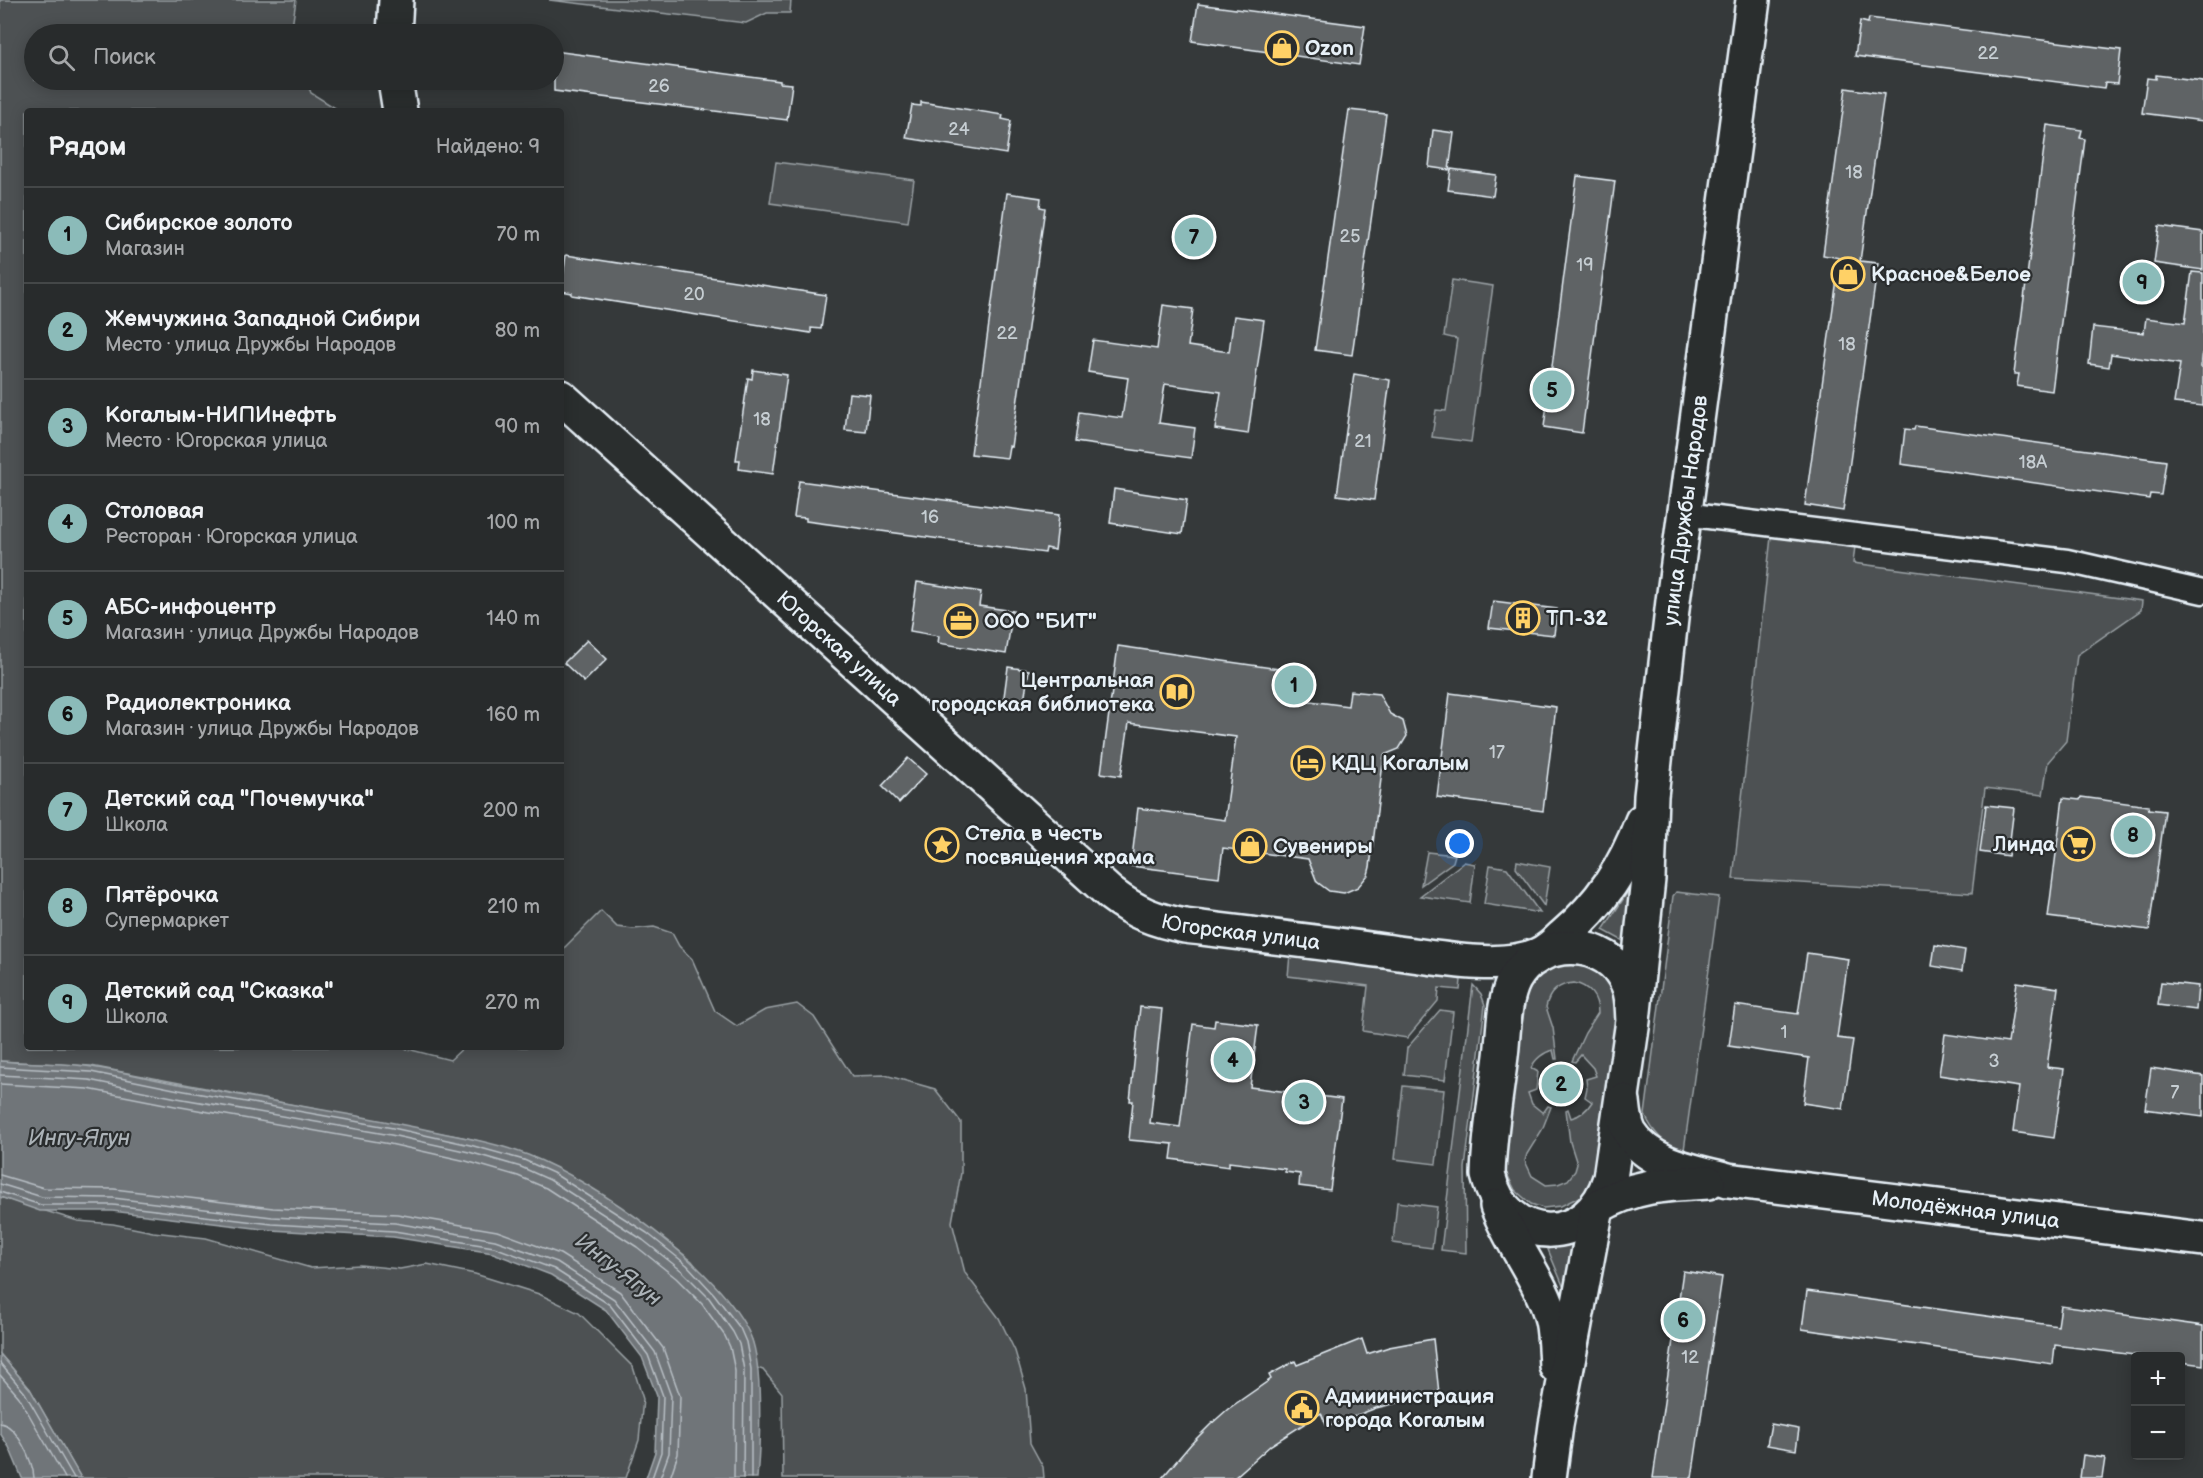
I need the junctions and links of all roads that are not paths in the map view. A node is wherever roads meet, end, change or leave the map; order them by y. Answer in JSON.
{"nodes":[{"id":1,"x":396,"y":0,"type":"edge"},
{"id":2,"x":1753,"y":0,"type":"edge"},
{"id":3,"x":395,"y":24,"type":"edge"},
{"id":4,"x":397,"y":90,"type":"edge"},
{"id":5,"x":400,"y":108,"type":"edge"},
{"id":6,"x":564,"y":400,"type":"edge"},
{"id":7,"x":1684,"y":514,"type":"junction"},
{"id":8,"x":2203,"y":592,"type":"edge"},
{"id":9,"x":1651,"y":796,"type":"junction"},
{"id":10,"x":1539,"y":955,"type":"junction"},
{"id":11,"x":1434,"y":957,"type":"junction"},
{"id":12,"x":1505,"y":1021,"type":"junction"},
{"id":13,"x":1633,"y":1021,"type":"junction"},
{"id":14,"x":1622,"y":1094,"type":"junction"},
{"id":15,"x":1728,"y":1180,"type":"junction"},
{"id":16,"x":1492,"y":1190,"type":"junction"},
{"id":17,"x":1597,"y":1207,"type":"junction"},
{"id":18,"x":2203,"y":1239,"type":"edge"},
{"id":19,"x":1556,"y":1425,"type":"junction"},
{"id":20,"x":1549,"y":1478,"type":"edge"}],
"edges":[{"from":1,"to":3,"type":"main road"},
{"from":2,"to":7,"type":"main road","name":"улица Дружбы Народов"},
{"from":4,"to":5,"type":"main road"},
{"from":6,"to":11,"type":"main road","name":"Югорская улица"},
{"from":7,"to":8,"type":"street"},
{"from":7,"to":9,"type":"main road","name":"улица Дружбы Народов"},
{"from":9,"to":10,"type":"main road"},
{"from":9,"to":13,"type":"main road","name":"улица Дружбы Народов"},
{"from":10,"to":11,"type":"main road","name":"Югорская улица"},
{"from":10,"to":12,"type":"main road","name":"улица Дружбы Народов"},
{"from":10,"to":13,"type":"main road","name":"улица Дружбы Народов"},
{"from":11,"to":12,"type":"main road"},
{"from":12,"to":16,"type":"main road","name":"улица Дружбы Народов"},
{"from":13,"to":14,"type":"main road","name":"улица Дружбы Народов"},
{"from":14,"to":15,"type":"main road"},
{"from":14,"to":17,"type":"main road","name":"улица Дружбы Народов"},
{"from":15,"to":17,"type":"main road"},
{"from":15,"to":18,"type":"main road","name":"Молодёжная улица"},
{"from":16,"to":17,"type":"main road","name":"улица Дружбы Народов"},
{"from":16,"to":19,"type":"main road"},
{"from":17,"to":19,"type":"main road","name":"улица Дружбы Народов"},
{"from":19,"to":20,"type":"main road","name":"улица Дружбы Народов"}]}
